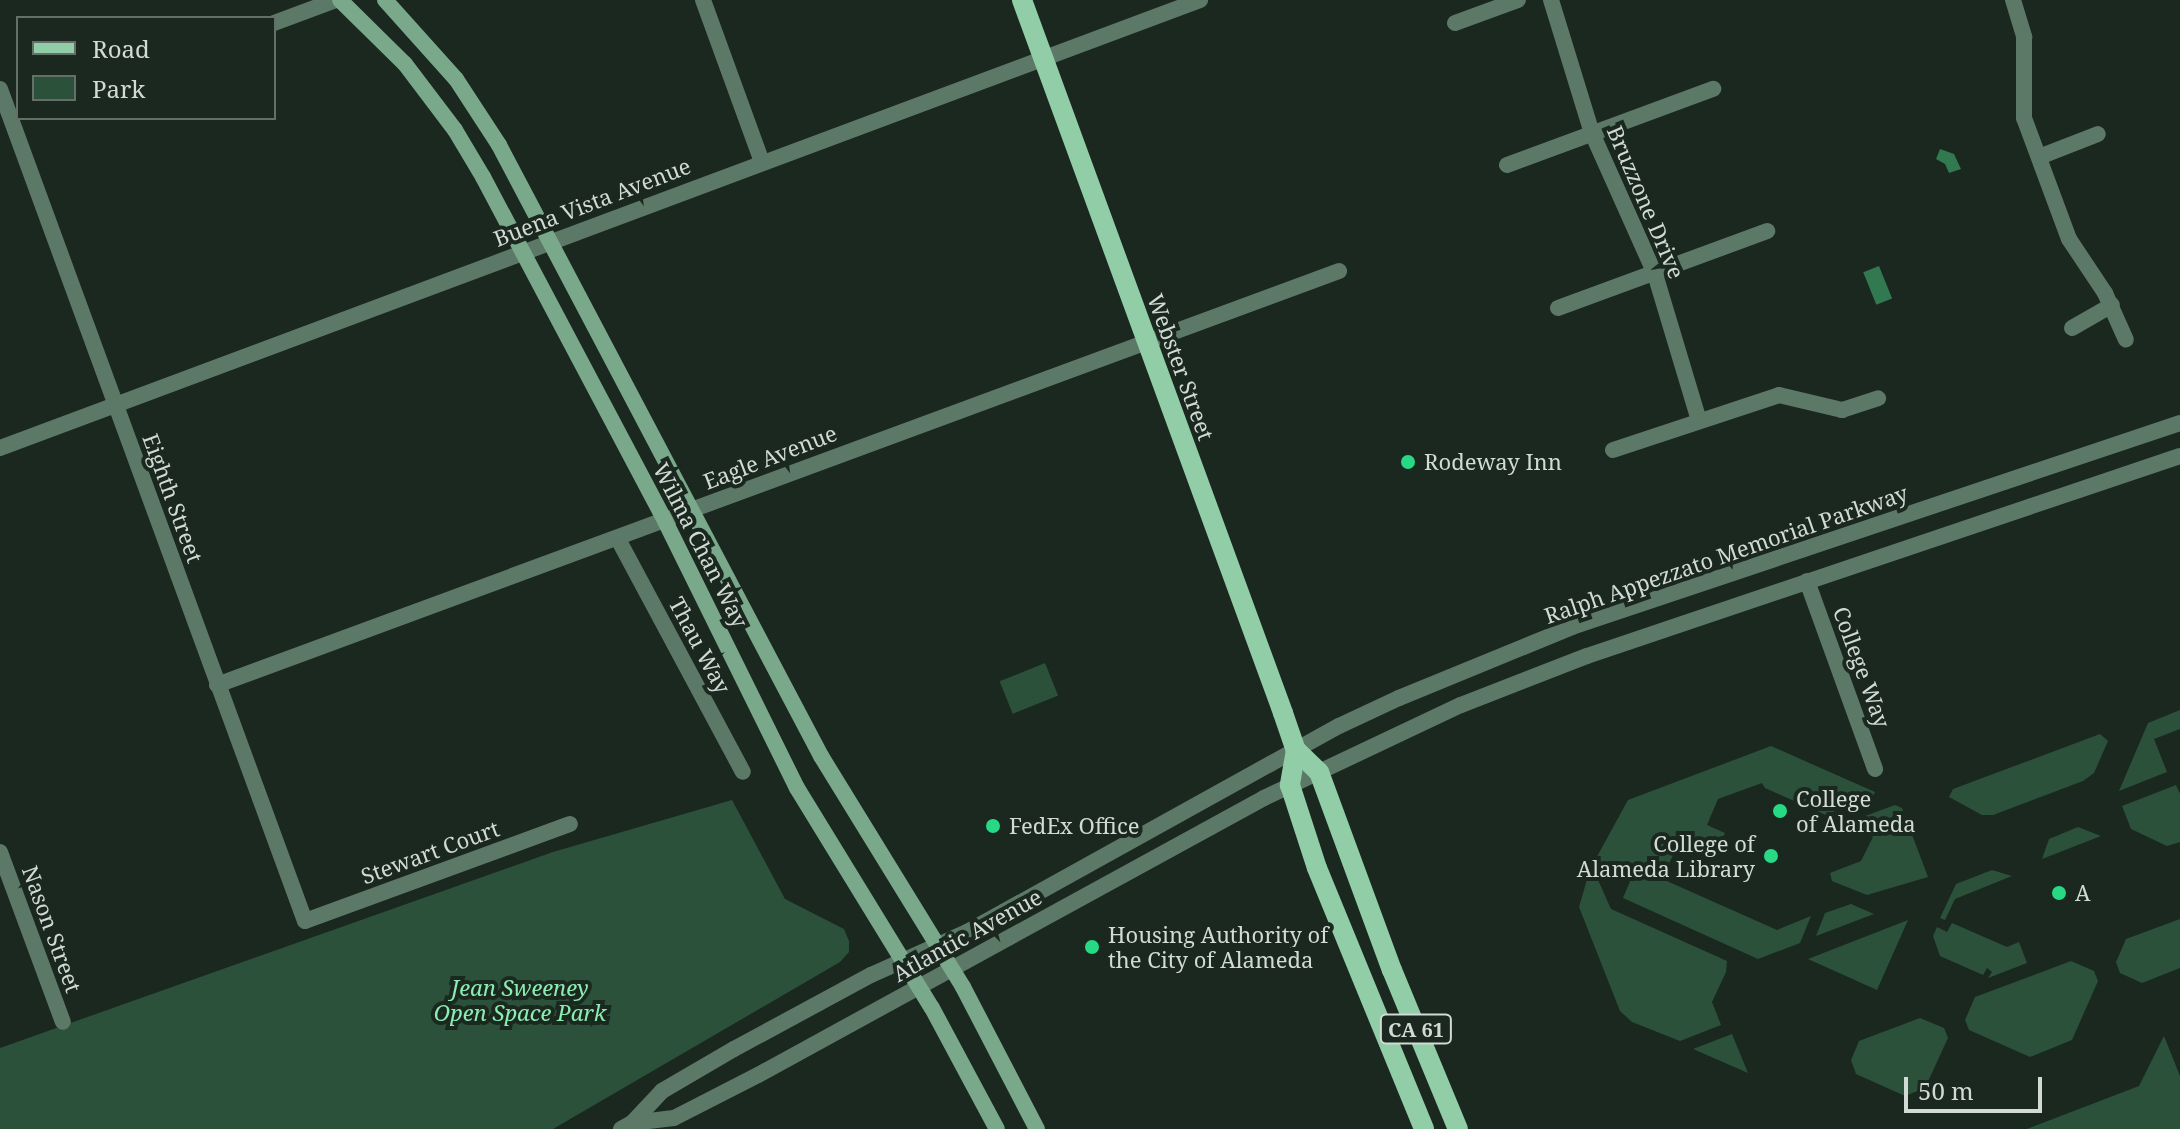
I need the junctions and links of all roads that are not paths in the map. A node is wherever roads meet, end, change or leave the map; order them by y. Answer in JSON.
{"nodes":[{"id":1,"x":338,"y":0,"type":"edge"},
{"id":2,"x":385,"y":0,"type":"edge"},
{"id":3,"x":703,"y":0,"type":"edge"},
{"id":4,"x":1022,"y":0,"type":"edge"},
{"id":5,"x":1200,"y":0,"type":"edge"},
{"id":6,"x":1518,"y":0,"type":"edge"},
{"id":7,"x":1551,"y":0,"type":"edge"},
{"id":8,"x":2013,"y":0,"type":"edge"},
{"id":9,"x":276,"y":22,"type":"edge"},
{"id":10,"x":1455,"y":23,"type":"dead end"},
{"id":11,"x":1042,"y":58,"type":"junction"},
{"id":12,"x":0,"y":89,"type":"edge"},
{"id":13,"x":1713,"y":89,"type":"dead end"},
{"id":14,"x":10,"y":120,"type":"edge"},
{"id":15,"x":1592,"y":133,"type":"junction"},
{"id":16,"x":2098,"y":134,"type":"dead end"},
{"id":17,"x":2039,"y":157,"type":"junction"},
{"id":18,"x":762,"y":162,"type":"junction"},
{"id":19,"x":1507,"y":165,"type":"dead end"},
{"id":20,"x":1767,"y":231,"type":"dead end"},
{"id":21,"x":550,"y":242,"type":"junction"},
{"id":22,"x":523,"y":252,"type":"junction"},
{"id":23,"x":1339,"y":271,"type":"dead end"},
{"id":24,"x":1655,"y":274,"type":"junction"},
{"id":25,"x":2112,"y":305,"type":"junction"},
{"id":26,"x":1558,"y":308,"type":"dead end"},
{"id":27,"x":2072,"y":328,"type":"dead end"},
{"id":28,"x":2126,"y":340,"type":"dead end"},
{"id":29,"x":1145,"y":341,"type":"junction"},
{"id":30,"x":1878,"y":398,"type":"dead end"},
{"id":31,"x":116,"y":405,"type":"junction"},
{"id":32,"x":1699,"y":421,"type":"junction"},
{"id":33,"x":2180,"y":423,"type":"edge"},
{"id":34,"x":0,"y":448,"type":"edge"},
{"id":35,"x":1613,"y":450,"type":"dead end"},
{"id":36,"x":2180,"y":456,"type":"edge"},
{"id":37,"x":693,"y":510,"type":"junction"},
{"id":38,"x":665,"y":521,"type":"junction"},
{"id":39,"x":618,"y":539,"type":"junction"},
{"id":40,"x":1807,"y":581,"type":"junction"},
{"id":41,"x":217,"y":685,"type":"junction"},
{"id":42,"x":1296,"y":750,"type":"junction"},
{"id":43,"x":1875,"y":769,"type":"dead end"},
{"id":44,"x":743,"y":772,"type":"dead end"},
{"id":45,"x":1319,"y":772,"type":"junction"},
{"id":46,"x":1290,"y":785,"type":"junction"},
{"id":47,"x":570,"y":824,"type":"dead end"},
{"id":48,"x":0,"y":852,"type":"edge"},
{"id":49,"x":305,"y":921,"type":"joint"},
{"id":50,"x":938,"y":945,"type":"junction"},
{"id":51,"x":903,"y":960,"type":"junction"},
{"id":52,"x":952,"y":968,"type":"junction"},
{"id":53,"x":919,"y":986,"type":"junction"},
{"id":54,"x":63,"y":1022,"type":"dead end"},
{"id":55,"x":630,"y":1127,"type":"edge"},
{"id":56,"x":997,"y":1129,"type":"edge"},
{"id":57,"x":1037,"y":1129,"type":"edge"},
{"id":58,"x":1424,"y":1129,"type":"edge"},
{"id":59,"x":1458,"y":1129,"type":"edge"}],
"edges":[{"from":1,"to":9,"type":"street"},
{"from":1,"to":22,"type":"main road","name":"Wilma Chan Way"},
{"from":2,"to":21,"type":"main road","name":"Wilma Chan Way"},
{"from":3,"to":18,"type":"street"},
{"from":4,"to":11,"type":"main road","name":"Webster Street"},
{"from":5,"to":11,"type":"street","name":"Buena Vista Avenue"},
{"from":6,"to":10,"type":"street"},
{"from":7,"to":15,"type":"street","name":"Bruzzone Drive"},
{"from":8,"to":17,"type":"street"},
{"from":11,"to":18,"type":"street","name":"Buena Vista Avenue"},
{"from":11,"to":29,"type":"main road","name":"Webster Street"},
{"from":12,"to":14,"type":"street","name":"Eighth Street"},
{"from":13,"to":15,"type":"street"},
{"from":14,"to":31,"type":"street","name":"Eighth Street"},
{"from":15,"to":19,"type":"street"},
{"from":15,"to":24,"type":"street","name":"Bruzzone Drive"},
{"from":16,"to":17,"type":"street"},
{"from":17,"to":25,"type":"street"},
{"from":18,"to":21,"type":"street","name":"Buena Vista Avenue"},
{"from":20,"to":24,"type":"street"},
{"from":21,"to":22,"type":"street","name":"Buena Vista Avenue"},
{"from":21,"to":37,"type":"main road","name":"Wilma Chan Way"},
{"from":22,"to":31,"type":"street","name":"Buena Vista Avenue"},
{"from":22,"to":38,"type":"main road","name":"Wilma Chan Way"},
{"from":23,"to":29,"type":"street","name":"Eagle Avenue"},
{"from":24,"to":26,"type":"street"},
{"from":24,"to":32,"type":"street","name":"Bruzzone Drive"},
{"from":25,"to":27,"type":"street"},
{"from":25,"to":28,"type":"street"},
{"from":29,"to":37,"type":"street","name":"Eagle Avenue"},
{"from":29,"to":42,"type":"main road","name":"Webster Street"},
{"from":30,"to":32,"type":"street"},
{"from":31,"to":34,"type":"street","name":"Buena Vista Avenue"},
{"from":31,"to":41,"type":"street","name":"Eighth Street"},
{"from":32,"to":35,"type":"street"},
{"from":33,"to":42,"type":"street","name":"Ralph Appezzato Memorial Parkway"},
{"from":36,"to":40,"type":"street"},
{"from":37,"to":38,"type":"street","name":"Eagle Avenue"},
{"from":37,"to":50,"type":"main road","name":"Wilma Chan Way"},
{"from":38,"to":39,"type":"street","name":"Eagle Avenue"},
{"from":38,"to":51,"type":"main road","name":"Wilma Chan Way"},
{"from":39,"to":41,"type":"street","name":"Eagle Avenue"},
{"from":39,"to":44,"type":"street","name":"Thau Way"},
{"from":40,"to":43,"type":"street","name":"College Way"},
{"from":40,"to":45,"type":"street"},
{"from":41,"to":49,"type":"street","name":"Eighth Street"},
{"from":42,"to":45,"type":"main road","name":"Webster Street","number":"CA 61"},
{"from":42,"to":46,"type":"main road","name":"Webster Street","number":"CA 61"},
{"from":42,"to":50,"type":"street","name":"Atlantic Avenue"},
{"from":45,"to":46,"type":"street","name":"Atlantic Avenue"},
{"from":45,"to":59,"type":"main road","name":"Webster Street","number":"CA 61"},
{"from":46,"to":52,"type":"street","name":"Atlantic Avenue"},
{"from":46,"to":58,"type":"main road","name":"Webster Street","number":"CA 61"},
{"from":47,"to":49,"type":"street","name":"Stewart Court"},
{"from":48,"to":54,"type":"street","name":"Nason Street"},
{"from":50,"to":51,"type":"street","name":"Atlantic Avenue"},
{"from":50,"to":52,"type":"main road","name":"Wilma Chan Way"},
{"from":51,"to":53,"type":"main road","name":"Wilma Chan Way"},
{"from":51,"to":55,"type":"street","name":"Atlantic Avenue"},
{"from":52,"to":53,"type":"street","name":"Atlantic Avenue"},
{"from":52,"to":57,"type":"main road","name":"Wilma Chan Way"},
{"from":53,"to":55,"type":"street","name":"Atlantic Avenue"},
{"from":53,"to":56,"type":"main road","name":"Wilma Chan Way"}]}
